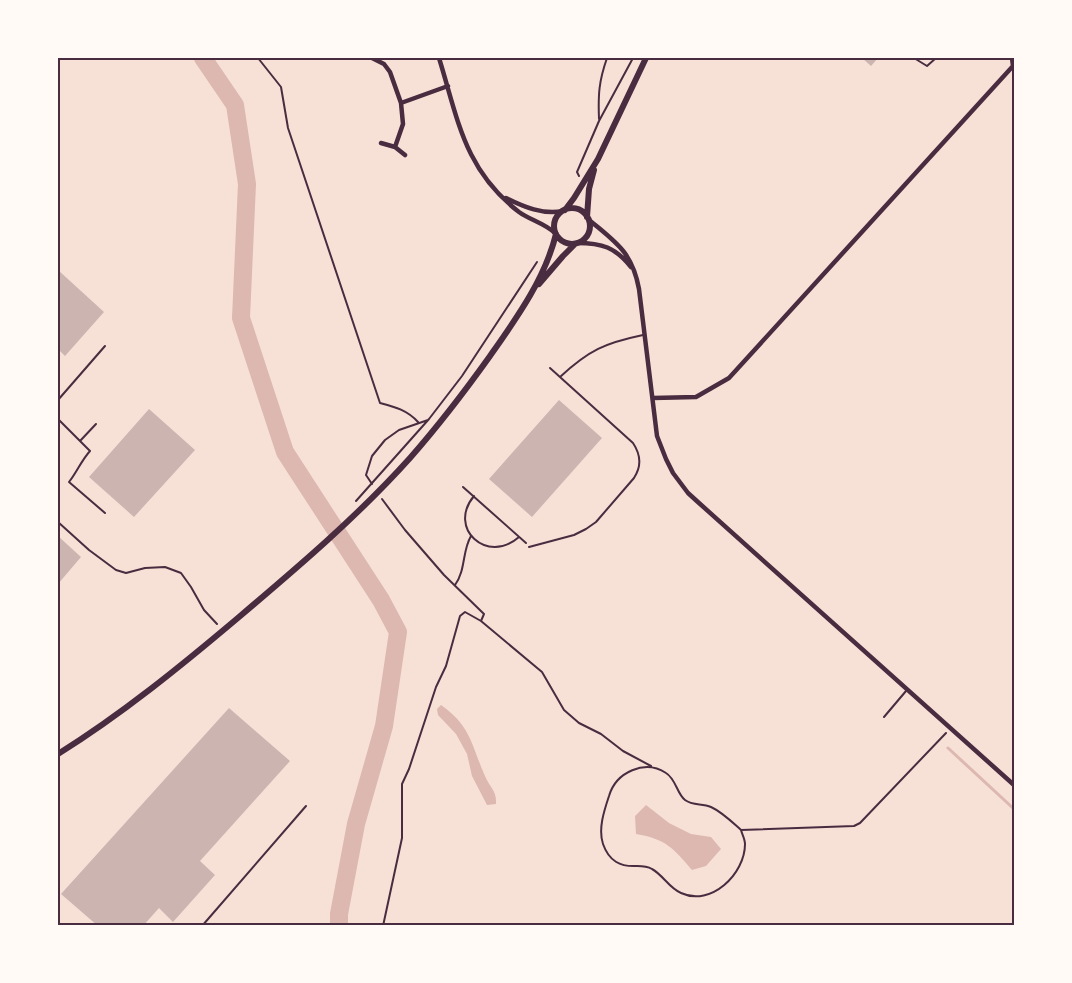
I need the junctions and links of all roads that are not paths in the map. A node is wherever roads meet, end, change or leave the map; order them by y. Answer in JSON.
{"nodes":[{"id":1,"x":372,"y":58,"type":"edge"},
{"id":2,"x":439,"y":58,"type":"edge"},
{"id":3,"x":646,"y":58,"type":"edge"},
{"id":4,"x":914,"y":58,"type":"edge"},
{"id":5,"x":936,"y":58,"type":"edge"},
{"id":6,"x":1012,"y":58,"type":"edge"},
{"id":7,"x":448,"y":86,"type":"junction"},
{"id":8,"x":401,"y":103,"type":"junction"},
{"id":9,"x":381,"y":143,"type":"dead end"},
{"id":10,"x":395,"y":147,"type":"junction"},
{"id":11,"x":405,"y":155,"type":"dead end"},
{"id":12,"x":598,"y":159,"type":"junction"},
{"id":13,"x":502,"y":197,"type":"junction"},
{"id":14,"x":564,"y":210,"type":"junction"},
{"id":15,"x":588,"y":218,"type":"junction"},
{"id":16,"x":556,"y":233,"type":"junction"},
{"id":17,"x":576,"y":244,"type":"junction"},
{"id":18,"x":634,"y":272,"type":"junction"},
{"id":19,"x":532,"y":293,"type":"junction"},
{"id":20,"x":645,"y":334,"type":"junction"},
{"id":21,"x":105,"y":346,"type":"dead end"},
{"id":22,"x":550,"y":368,"type":"dead end"},
{"id":23,"x":560,"y":377,"type":"junction"},
{"id":24,"x":653,"y":398,"type":"junction"},
{"id":25,"x":58,"y":400,"type":"edge"},
{"id":26,"x":58,"y":419,"type":"edge"},
{"id":27,"x":96,"y":424,"type":"dead end"},
{"id":28,"x":80,"y":441,"type":"junction"},
{"id":29,"x":105,"y":513,"type":"dead end"},
{"id":30,"x":529,"y":547,"type":"road end"},
{"id":31,"x":908,"y":689,"type":"junction"},
{"id":32,"x":884,"y":717,"type":"dead end"},
{"id":33,"x":58,"y":754,"type":"edge"},
{"id":34,"x":1014,"y":785,"type":"edge"},
{"id":35,"x":306,"y":806,"type":"dead end"},
{"id":36,"x":202,"y":926,"type":"edge"}],
"edges":[{"from":1,"to":8,"type":"street"},
{"from":2,"to":7,"type":"street"},
{"from":3,"to":12,"type":"main road"},
{"from":4,"to":5,"type":"lane"},
{"from":6,"to":24,"type":"street"},
{"from":7,"to":8,"type":"street"},
{"from":7,"to":13,"type":"street"},
{"from":8,"to":10,"type":"street"},
{"from":9,"to":10,"type":"street"},
{"from":10,"to":11,"type":"street"},
{"from":12,"to":14,"type":"main road"},
{"from":12,"to":15,"type":"main road"},
{"from":13,"to":14,"type":"street"},
{"from":13,"to":16,"type":"street"},
{"from":14,"to":15,"type":"main road"},
{"from":14,"to":16,"type":"main road"},
{"from":15,"to":17,"type":"main road"},
{"from":15,"to":18,"type":"street"},
{"from":16,"to":17,"type":"main road"},
{"from":16,"to":19,"type":"main road"},
{"from":17,"to":18,"type":"street"},
{"from":17,"to":19,"type":"main road"},
{"from":18,"to":20,"type":"street"},
{"from":19,"to":33,"type":"main road"},
{"from":20,"to":23,"type":"lane"},
{"from":20,"to":24,"type":"street"},
{"from":21,"to":25,"type":"lane"},
{"from":22,"to":23,"type":"lane"},
{"from":23,"to":30,"type":"lane"},
{"from":24,"to":31,"type":"street"},
{"from":26,"to":28,"type":"lane"},
{"from":27,"to":28,"type":"lane"},
{"from":28,"to":29,"type":"lane"},
{"from":31,"to":32,"type":"lane"},
{"from":31,"to":34,"type":"street"},
{"from":35,"to":36,"type":"lane"}]}
